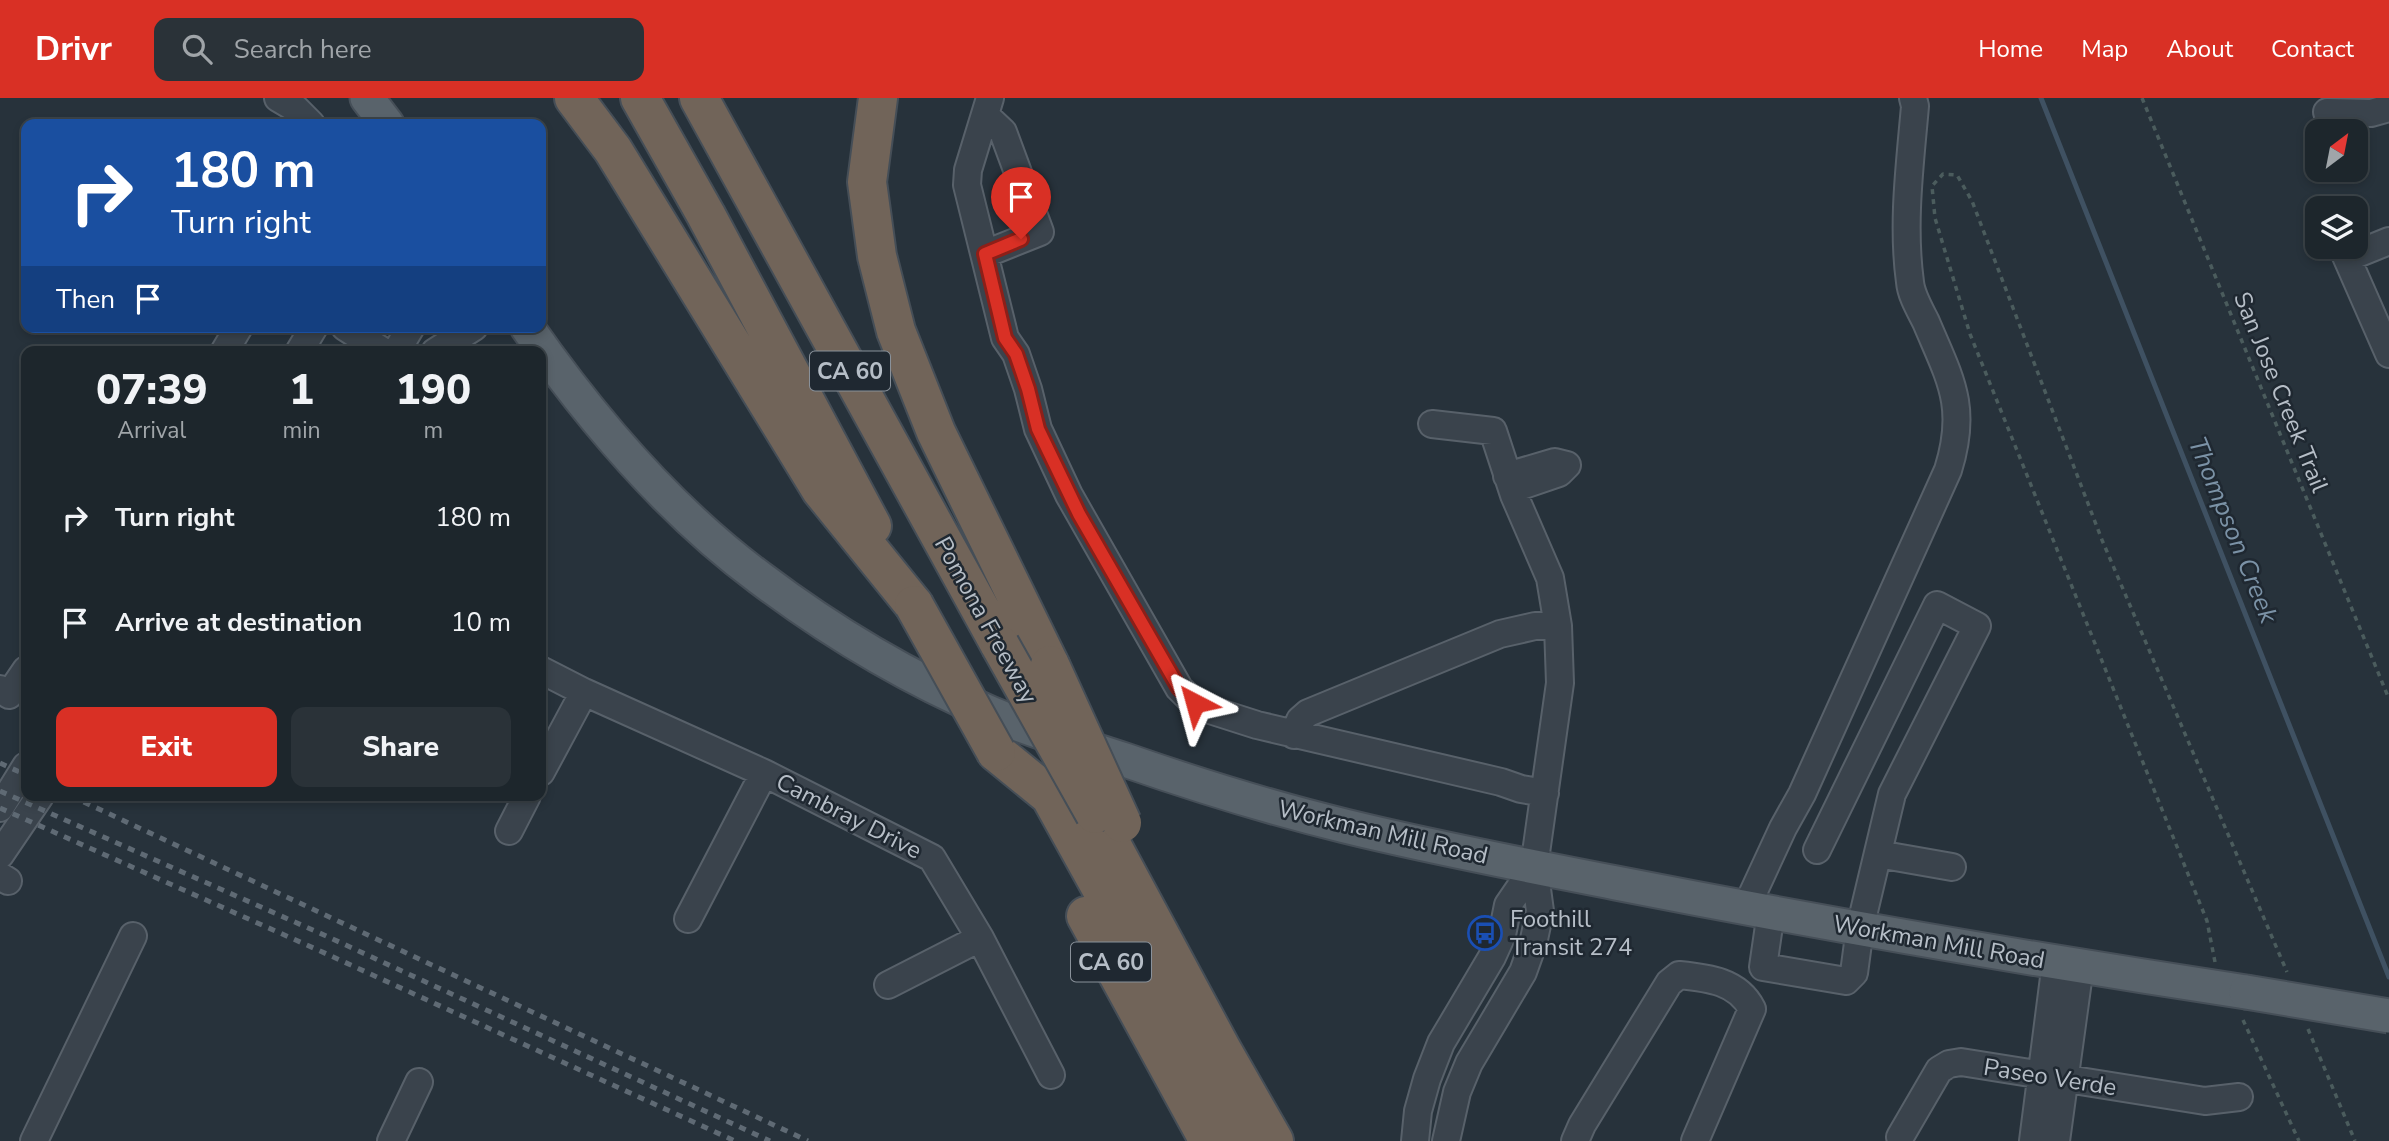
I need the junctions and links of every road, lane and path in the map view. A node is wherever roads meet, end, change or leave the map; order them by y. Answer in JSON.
{"nodes":[{"id":1,"x":278,"y":98,"type":"edge"},
{"id":2,"x":367,"y":98,"type":"edge"},
{"id":3,"x":574,"y":98,"type":"edge"},
{"id":4,"x":640,"y":98,"type":"edge"},
{"id":5,"x":699,"y":98,"type":"edge"},
{"id":6,"x":878,"y":98,"type":"edge"},
{"id":7,"x":1913,"y":98,"type":"edge"},
{"id":8,"x":2142,"y":98,"type":"edge"},
{"id":9,"x":988,"y":107,"type":"edge"},
{"id":10,"x":2389,"y":108,"type":"edge"},
{"id":11,"x":2327,"y":112,"type":"dead end"},
{"id":12,"x":306,"y":119,"type":"edge"},
{"id":13,"x":383,"y":119,"type":"edge"},
{"id":14,"x":2389,"y":241,"type":"edge"},
{"id":15,"x":2368,"y":246,"type":"edge"},
{"id":16,"x":985,"y":254,"type":"junction"},
{"id":17,"x":2348,"y":259,"type":"edge"},
{"id":18,"x":354,"y":333,"type":"edge"},
{"id":19,"x":465,"y":333,"type":"edge"},
{"id":20,"x":375,"y":346,"type":"edge"},
{"id":21,"x":444,"y":346,"type":"edge"},
{"id":22,"x":546,"y":352,"type":"edge"},
{"id":23,"x":2389,"y":354,"type":"edge"},
{"id":24,"x":1432,"y":424,"type":"dead end"},
{"id":25,"x":914,"y":605,"type":"junction"},
{"id":26,"x":1558,"y":626,"type":"junction"},
{"id":27,"x":546,"y":673,"type":"edge"},
{"id":28,"x":21,"y":677,"type":"edge"},
{"id":29,"x":0,"y":689,"type":"edge"},
{"id":30,"x":584,"y":692,"type":"junction"},
{"id":31,"x":2389,"y":699,"type":"edge"},
{"id":32,"x":1294,"y":735,"type":"junction"},
{"id":33,"x":546,"y":763,"type":"edge"},
{"id":34,"x":1004,"y":767,"type":"junction"},
{"id":35,"x":764,"y":773,"type":"junction"},
{"id":36,"x":21,"y":774,"type":"edge"},
{"id":37,"x":1849,"y":785,"type":"junction"},
{"id":38,"x":1545,"y":793,"type":"junction"},
{"id":39,"x":37,"y":801,"type":"edge"},
{"id":40,"x":524,"y":801,"type":"edge"},
{"id":41,"x":1890,"y":804,"type":"junction"},
{"id":42,"x":0,"y":808,"type":"edge"},
{"id":43,"x":1108,"y":818,"type":"junction"},
{"id":44,"x":509,"y":831,"type":"dead end"},
{"id":45,"x":1817,"y":850,"type":"dead end"},
{"id":46,"x":1878,"y":854,"type":"junction"},
{"id":47,"x":0,"y":855,"type":"edge"},
{"id":48,"x":1534,"y":867,"type":"junction"},
{"id":49,"x":1952,"y":867,"type":"dead end"},
{"id":50,"x":1759,"y":910,"type":"junction"},
{"id":51,"x":688,"y":919,"type":"dead end"},
{"id":52,"x":1860,"y":928,"type":"junction"},
{"id":53,"x":133,"y":936,"type":"dead end"},
{"id":54,"x":980,"y":938,"type":"junction"},
{"id":55,"x":2068,"y":964,"type":"junction"},
{"id":56,"x":1763,"y":967,"type":"junction"},
{"id":57,"x":2289,"y":978,"type":"dead end"},
{"id":58,"x":888,"y":985,"type":"dead end"},
{"id":59,"x":1746,"y":996,"type":"junction"},
{"id":60,"x":2236,"y":1000,"type":"junction"},
{"id":61,"x":2389,"y":1016,"type":"edge"},
{"id":62,"x":2308,"y":1029,"type":"dead end"},
{"id":63,"x":1051,"y":1074,"type":"dead end"},
{"id":64,"x":2052,"y":1077,"type":"junction"},
{"id":65,"x":419,"y":1082,"type":"dead end"},
{"id":66,"x":2239,"y":1097,"type":"dead end"},
{"id":67,"x":1900,"y":1137,"type":"dead end"},
{"id":68,"x":34,"y":1141,"type":"edge"},
{"id":69,"x":391,"y":1141,"type":"edge"},
{"id":70,"x":1209,"y":1141,"type":"edge"},
{"id":71,"x":1241,"y":1141,"type":"edge"},
{"id":72,"x":1274,"y":1141,"type":"edge"},
{"id":73,"x":1415,"y":1141,"type":"edge"},
{"id":74,"x":1446,"y":1141,"type":"edge"},
{"id":75,"x":1575,"y":1141,"type":"edge"},
{"id":76,"x":1695,"y":1141,"type":"edge"},
{"id":77,"x":2033,"y":1141,"type":"edge"},
{"id":78,"x":2056,"y":1141,"type":"edge"},
{"id":79,"x":2299,"y":1141,"type":"edge"},
{"id":80,"x":2355,"y":1141,"type":"edge"}],
"edges":[{"from":1,"to":12,"type":"street"},
{"from":2,"to":13,"type":"main road"},
{"from":3,"to":25,"type":"highway"},
{"from":4,"to":25,"type":"highway","number":"CA 60"},
{"from":5,"to":43,"type":"highway","name":"Pomona Freeway","number":"CA 60","bridge":true},
{"from":6,"to":43,"type":"highway","bridge":true},
{"from":7,"to":50,"type":"street"},
{"from":8,"to":31,"type":"path","name":"San Jose Creek Trail"},
{"from":9,"to":16,"type":"street"},
{"from":9,"to":16,"type":"street"},
{"from":10,"to":11,"type":"street"},
{"from":14,"to":15,"type":"street"},
{"from":16,"to":32,"type":"street"},
{"from":17,"to":23,"type":"street"},
{"from":18,"to":20,"type":"street"},
{"from":19,"to":21,"type":"street"},
{"from":22,"to":48,"type":"main road","name":"Workman Mill Road"},
{"from":24,"to":26,"type":"street"},
{"from":25,"to":34,"type":"highway","number":"CA 60","bridge":true},
{"from":26,"to":32,"type":"street"},
{"from":26,"to":38,"type":"street"},
{"from":27,"to":30,"type":"street","name":"Cambray Drive"},
{"from":28,"to":29,"type":"street"},
{"from":30,"to":33,"type":"street"},
{"from":30,"to":35,"type":"street","name":"Cambray Drive"},
{"from":32,"to":38,"type":"street"},
{"from":34,"to":70,"type":"highway","number":"CA 60"},
{"from":34,"to":71,"type":"highway"},
{"from":35,"to":51,"type":"street"},
{"from":35,"to":54,"type":"street","name":"Cambray Drive"},
{"from":36,"to":42,"type":"street"},
{"from":37,"to":41,"type":"street"},
{"from":37,"to":41,"type":"street"},
{"from":37,"to":45,"type":"street"},
{"from":38,"to":48,"type":"street"},
{"from":39,"to":47,"type":"street"},
{"from":40,"to":44,"type":"street"},
{"from":41,"to":46,"type":"street"},
{"from":43,"to":72,"type":"highway","name":"Pomona Freeway","number":"CA 60"},
{"from":46,"to":49,"type":"street"},
{"from":46,"to":52,"type":"street"},
{"from":48,"to":50,"type":"main road","name":"Workman Mill Road"},
{"from":48,"to":73,"type":"street"},
{"from":48,"to":74,"type":"street"},
{"from":50,"to":52,"type":"main road","name":"Workman Mill Road"},
{"from":50,"to":56,"type":"street"},
{"from":52,"to":55,"type":"main road","name":"Workman Mill Road"},
{"from":52,"to":56,"type":"street"},
{"from":53,"to":68,"type":"street"},
{"from":54,"to":58,"type":"street"},
{"from":54,"to":63,"type":"street","name":"Cambray Drive"},
{"from":55,"to":60,"type":"main road","name":"Workman Mill Road"},
{"from":55,"to":64,"type":"street"},
{"from":56,"to":59,"type":"street"},
{"from":57,"to":60,"type":"path"},
{"from":59,"to":75,"type":"street"},
{"from":59,"to":76,"type":"street"},
{"from":60,"to":61,"type":"main road","name":"Workman Mill Road","bridge":true},
{"from":60,"to":79,"type":"path"},
{"from":62,"to":80,"type":"path"},
{"from":64,"to":66,"type":"street","name":"Paseo Verde"},
{"from":64,"to":67,"type":"street","name":"Paseo Verde"},
{"from":64,"to":77,"type":"street"},
{"from":64,"to":78,"type":"street"},
{"from":65,"to":69,"type":"street"}]}
